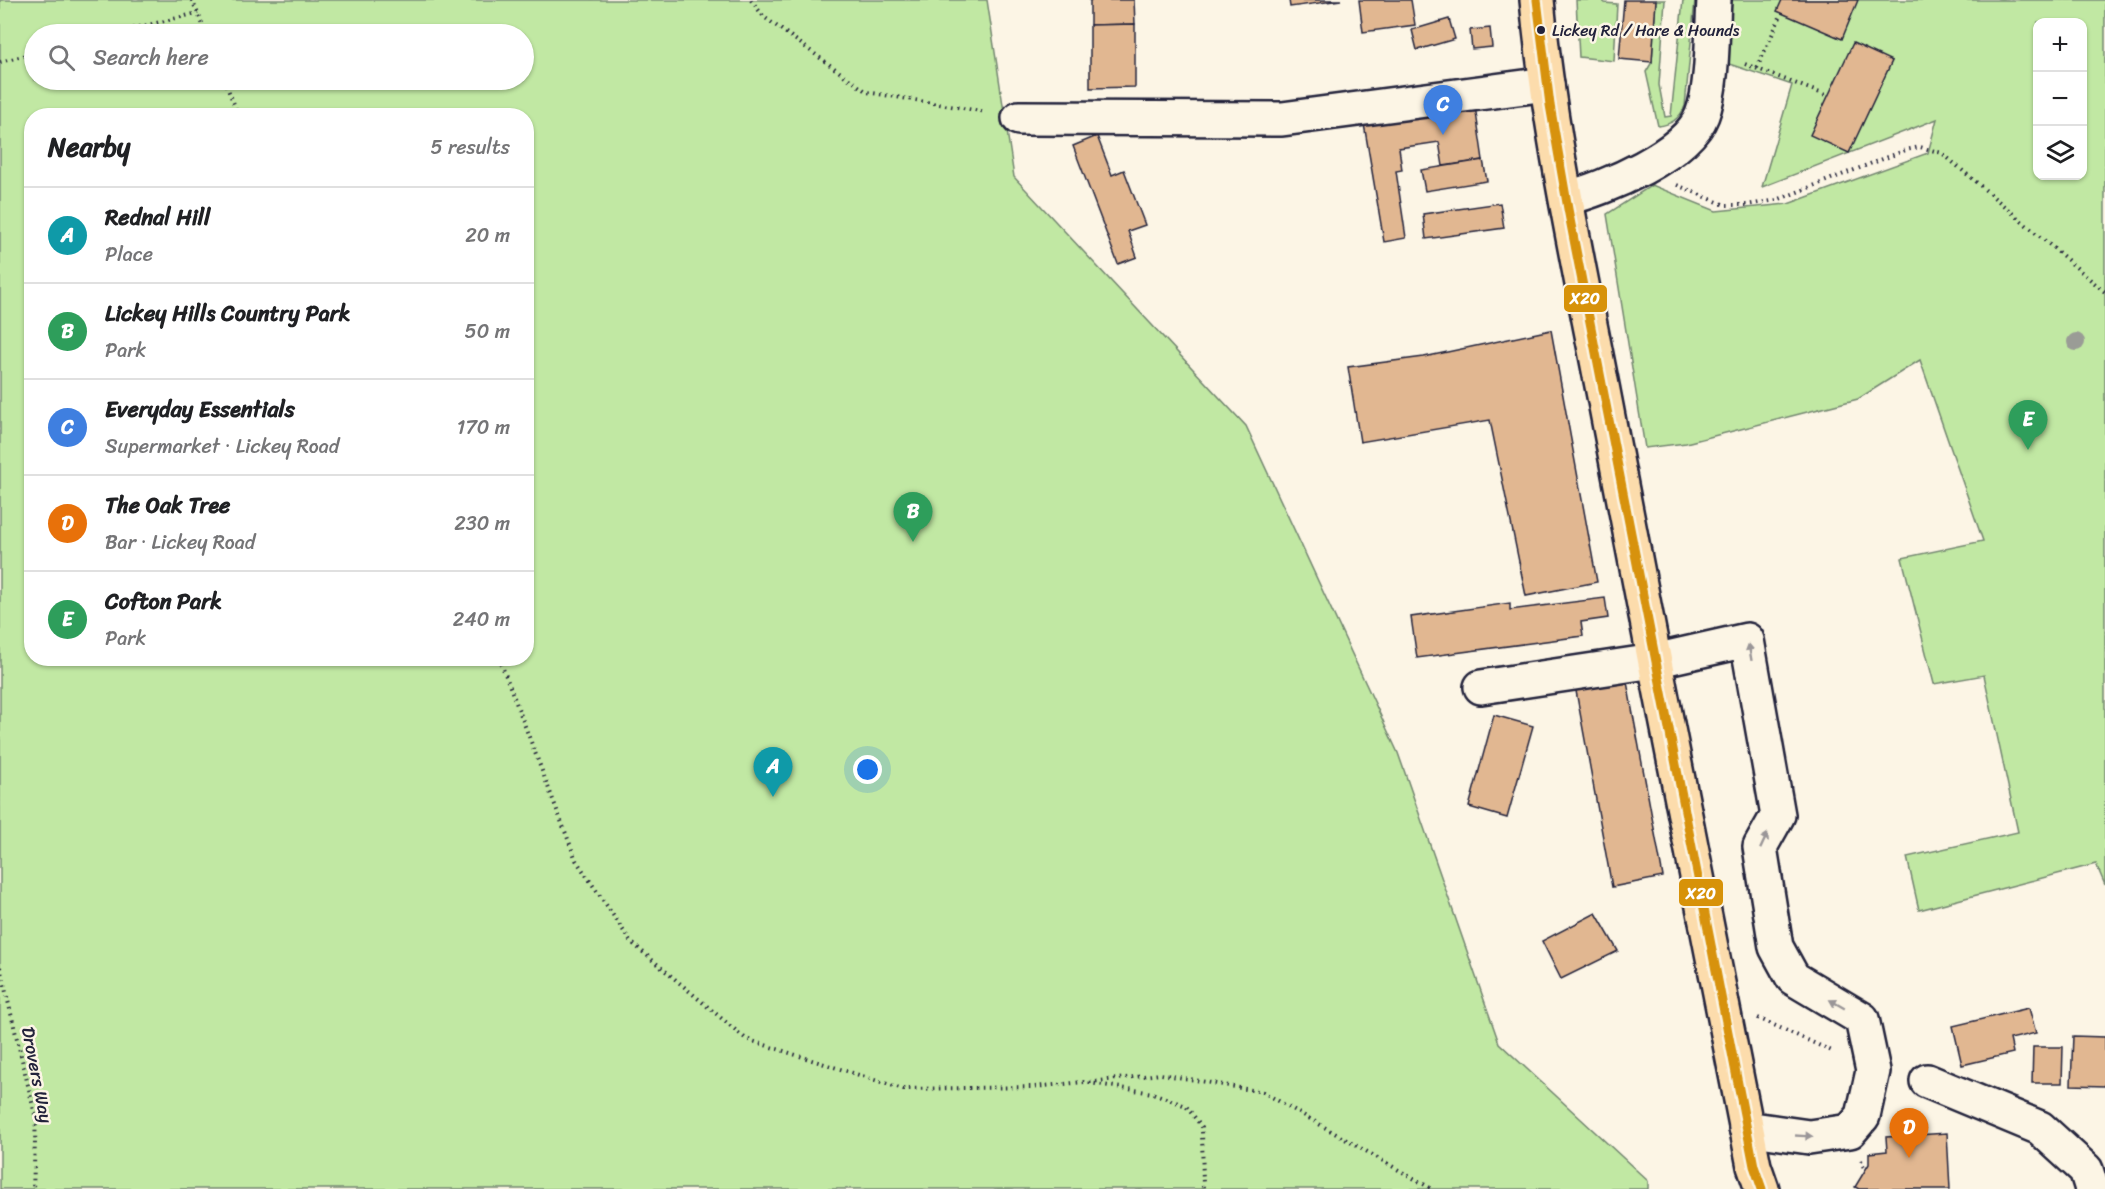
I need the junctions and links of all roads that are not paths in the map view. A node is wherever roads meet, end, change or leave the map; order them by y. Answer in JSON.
{"nodes":[{"id":1,"x":1537,"y":0,"type":"edge"},
{"id":2,"x":1714,"y":0,"type":"edge"},
{"id":3,"x":1546,"y":84,"type":"junction"},
{"id":4,"x":1019,"y":118,"type":"road end"},
{"id":5,"x":1567,"y":198,"type":"junction"},
{"id":6,"x":1654,"y":661,"type":"junction"},
{"id":7,"x":1481,"y":687,"type":"dead end"},
{"id":8,"x":1927,"y":1081,"type":"dead end"},
{"id":9,"x":1746,"y":1128,"type":"junction"},
{"id":10,"x":1762,"y":1189,"type":"edge"},
{"id":11,"x":2092,"y":1189,"type":"edge"}],
"edges":[{"from":1,"to":3,"type":"main road"},
{"from":2,"to":5,"type":"street"},
{"from":3,"to":4,"type":"street"},
{"from":3,"to":5,"type":"main road"},
{"from":5,"to":6,"type":"main road"},
{"from":6,"to":7,"type":"street"},
{"from":6,"to":9,"type":"main road"},
{"from":9,"to":6,"type":"street","one_way":true},
{"from":8,"to":11,"type":"street"},
{"from":9,"to":10,"type":"main road"}]}
